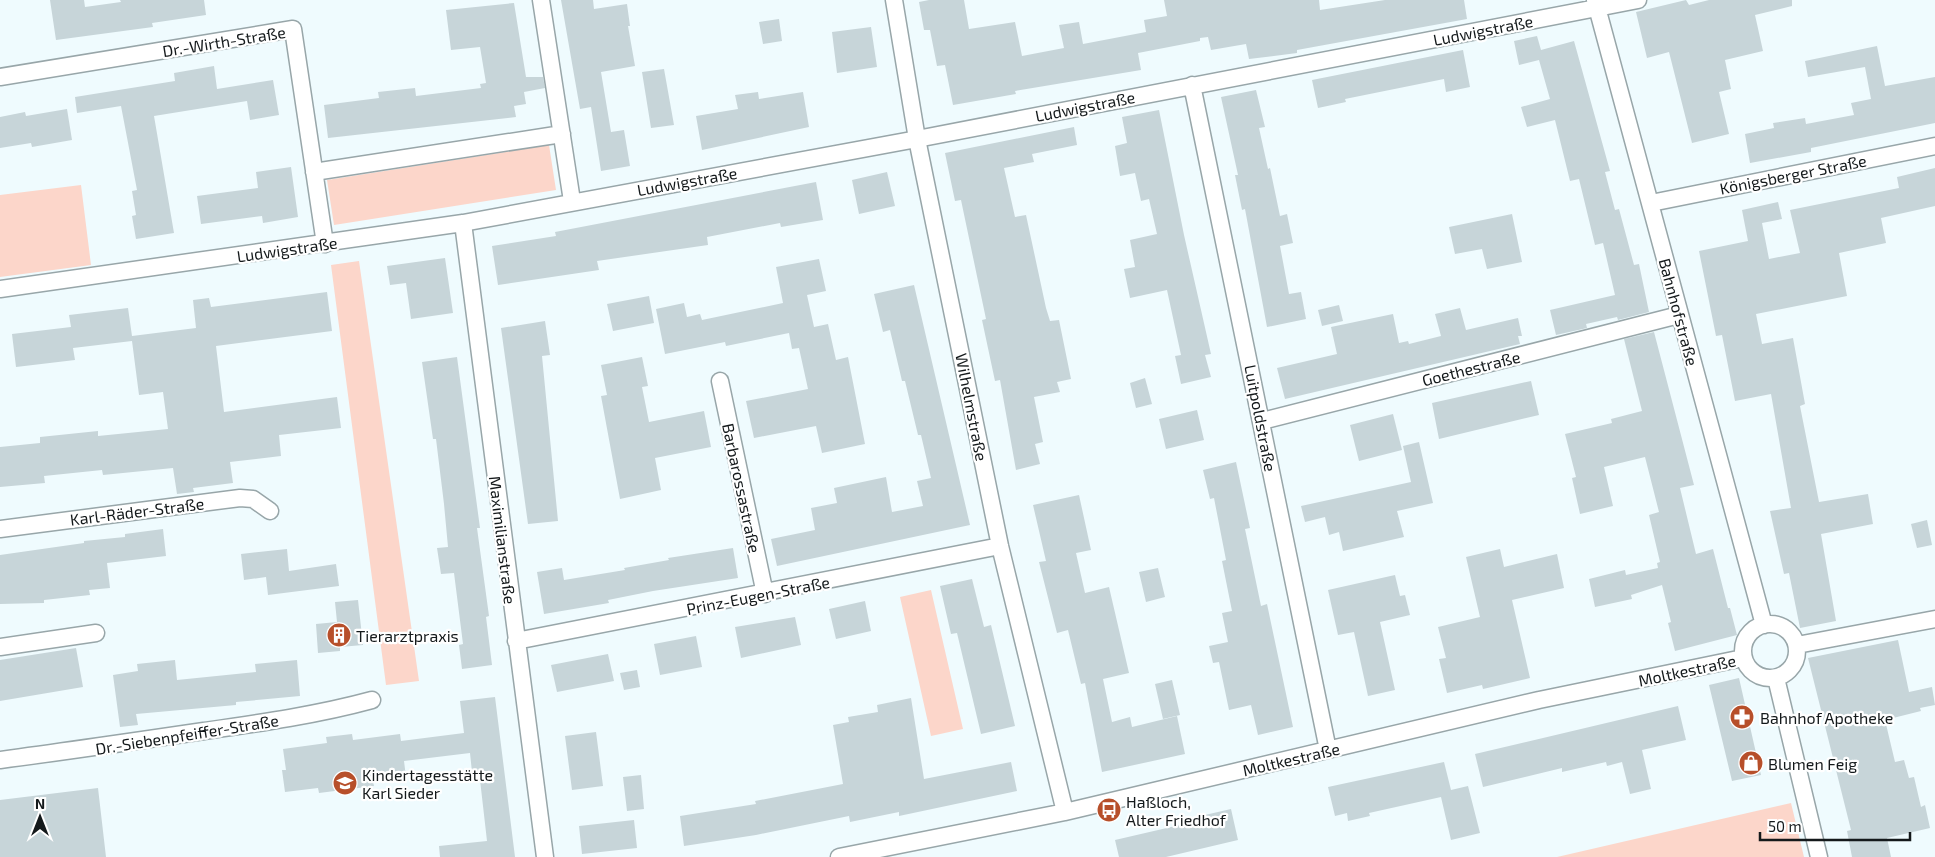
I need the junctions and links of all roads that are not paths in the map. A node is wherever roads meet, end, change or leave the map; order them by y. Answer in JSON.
{"nodes":[{"id":1,"x":541,"y":0,"type":"edge"},
{"id":2,"x":894,"y":0,"type":"edge"},
{"id":3,"x":1638,"y":0,"type":"edge"},
{"id":4,"x":1596,"y":4,"type":"edge"},
{"id":5,"x":0,"y":77,"type":"edge"},
{"id":6,"x":1192,"y":85,"type":"junction"},
{"id":7,"x":562,"y":134,"type":"junction"},
{"id":8,"x":917,"y":139,"type":"junction"},
{"id":9,"x":1935,"y":146,"type":"edge"},
{"id":10,"x":314,"y":172,"type":"junction"},
{"id":11,"x":572,"y":202,"type":"junction"},
{"id":12,"x":1651,"y":203,"type":"junction"},
{"id":13,"x":463,"y":222,"type":"junction"},
{"id":14,"x":325,"y":244,"type":"junction"},
{"id":15,"x":0,"y":289,"type":"edge"},
{"id":16,"x":1679,"y":315,"type":"junction"},
{"id":17,"x":720,"y":381,"type":"dead end"},
{"id":18,"x":1262,"y":421,"type":"junction"},
{"id":19,"x":270,"y":511,"type":"dead end"},
{"id":20,"x":0,"y":529,"type":"edge"},
{"id":21,"x":1000,"y":546,"type":"junction"},
{"id":22,"x":764,"y":594,"type":"junction"},
{"id":23,"x":1935,"y":619,"type":"edge"},
{"id":24,"x":1764,"y":625,"type":"junction"},
{"id":25,"x":96,"y":633,"type":"dead end"},
{"id":26,"x":516,"y":641,"type":"junction"},
{"id":27,"x":1796,"y":645,"type":"junction"},
{"id":28,"x":0,"y":647,"type":"edge"},
{"id":29,"x":1743,"y":658,"type":"junction"},
{"id":30,"x":1776,"y":678,"type":"junction"},
{"id":31,"x":372,"y":700,"type":"dead end"},
{"id":32,"x":1328,"y":750,"type":"junction"},
{"id":33,"x":0,"y":760,"type":"edge"},
{"id":34,"x":1066,"y":812,"type":"junction"},
{"id":35,"x":545,"y":857,"type":"edge"},
{"id":36,"x":839,"y":857,"type":"edge"},
{"id":37,"x":1819,"y":857,"type":"edge"}],
"edges":[{"from":1,"to":7,"type":"street"},
{"from":2,"to":8,"type":"street","name":"Wilhelmstraße"},
{"from":3,"to":4,"type":"street","name":"Ludwigstraße"},
{"from":4,"to":6,"type":"street","name":"Ludwigstraße"},
{"from":4,"to":12,"type":"street","name":"Bahnhofstraße"},
{"from":5,"to":10,"type":"street","name":"Dr.-Wirth-Straße"},
{"from":6,"to":8,"type":"street","name":"Ludwigstraße"},
{"from":6,"to":18,"type":"street","name":"Luitpoldstraße"},
{"from":7,"to":10,"type":"street"},
{"from":7,"to":11,"type":"street"},
{"from":8,"to":11,"type":"street","name":"Ludwigstraße"},
{"from":8,"to":21,"type":"street","name":"Wilhelmstraße"},
{"from":9,"to":12,"type":"street","name":"Königsberger Straße"},
{"from":10,"to":14,"type":"street","name":"Dr.-Wirth-Straße"},
{"from":11,"to":13,"type":"street","name":"Ludwigstraße"},
{"from":12,"to":16,"type":"street","name":"Bahnhofstraße"},
{"from":13,"to":14,"type":"street","name":"Ludwigstraße"},
{"from":13,"to":26,"type":"street","name":"Maximilianstraße"},
{"from":14,"to":15,"type":"street","name":"Ludwigstraße"},
{"from":16,"to":18,"type":"street","name":"Goethestraße"},
{"from":16,"to":24,"type":"street","name":"Bahnhofstraße"},
{"from":17,"to":22,"type":"street","name":"Barbarossastraße"},
{"from":18,"to":32,"type":"street","name":"Luitpoldstraße"},
{"from":19,"to":20,"type":"street","name":"Karl-Räder-Straße"},
{"from":21,"to":22,"type":"street","name":"Prinz-Eugen-Straße"},
{"from":21,"to":34,"type":"street","name":"Wilhelmstraße"},
{"from":22,"to":26,"type":"street","name":"Prinz-Eugen-Straße"},
{"from":23,"to":27,"type":"street"},
{"from":24,"to":27,"type":"street"},
{"from":24,"to":29,"type":"street"},
{"from":25,"to":28,"type":"street"},
{"from":26,"to":35,"type":"street","name":"Maximilianstraße"},
{"from":27,"to":30,"type":"street"},
{"from":29,"to":30,"type":"street"},
{"from":29,"to":32,"type":"street","name":"Moltkestraße"},
{"from":30,"to":37,"type":"street"},
{"from":31,"to":33,"type":"street","name":"Dr.-Siebenpfeiffer-Straße"},
{"from":32,"to":34,"type":"street","name":"Moltkestraße"},
{"from":34,"to":36,"type":"street","name":"Moltkestraße"}]}
